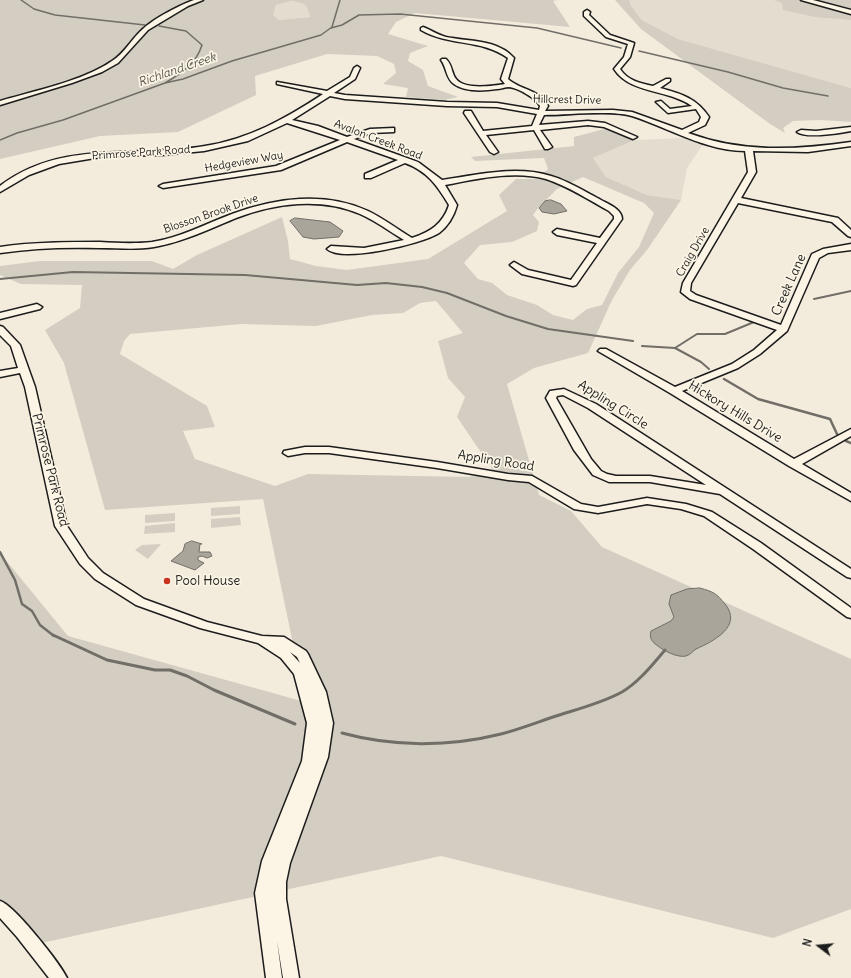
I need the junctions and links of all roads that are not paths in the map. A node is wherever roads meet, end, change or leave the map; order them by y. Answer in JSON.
{"nodes":[{"id":1,"x":200,"y":0,"type":"edge"},
{"id":2,"x":805,"y":0,"type":"edge"},
{"id":3,"x":825,"y":0,"type":"edge"},
{"id":4,"x":851,"y":6,"type":"edge"},
{"id":5,"x":587,"y":12,"type":"dead end"},
{"id":6,"x":851,"y":12,"type":"edge"},
{"id":7,"x":423,"y":29,"type":"dead end"},
{"id":8,"x":444,"y":60,"type":"dead end"},
{"id":9,"x":357,"y":68,"type":"dead end"},
{"id":10,"x":668,"y":80,"type":"dead end"},
{"id":11,"x":279,"y":82,"type":"dead end"},
{"id":12,"x":509,"y":85,"type":"junction"},
{"id":13,"x":654,"y":88,"type":"junction"},
{"id":14,"x":326,"y":94,"type":"junction"},
{"id":15,"x":659,"y":102,"type":"dead end"},
{"id":16,"x":0,"y":103,"type":"edge"},
{"id":17,"x":698,"y":107,"type":"junction"},
{"id":18,"x":468,"y":113,"type":"dead end"},
{"id":19,"x":542,"y":113,"type":"junction"},
{"id":20,"x":285,"y":120,"type":"junction"},
{"id":21,"x":535,"y":127,"type":"junction"},
{"id":22,"x":851,"y":129,"type":"edge"},
{"id":23,"x":391,"y":130,"type":"dead end"},
{"id":24,"x":482,"y":132,"type":"junction"},
{"id":25,"x":682,"y":132,"type":"junction"},
{"id":26,"x":801,"y":132,"type":"dead end"},
{"id":27,"x":633,"y":137,"type":"dead end"},
{"id":28,"x":347,"y":140,"type":"junction"},
{"id":29,"x":851,"y":144,"type":"edge"},
{"id":30,"x":548,"y":147,"type":"dead end"},
{"id":31,"x":749,"y":150,"type":"junction"},
{"id":32,"x":494,"y":152,"type":"dead end"},
{"id":33,"x":403,"y":161,"type":"junction"},
{"id":34,"x":368,"y":176,"type":"dead end"},
{"id":35,"x":440,"y":183,"type":"junction"},
{"id":36,"x":163,"y":186,"type":"dead end"},
{"id":37,"x":0,"y":190,"type":"edge"},
{"id":38,"x":737,"y":200,"type":"junction"},
{"id":39,"x":557,"y":232,"type":"dead end"},
{"id":40,"x":851,"y":234,"type":"edge"},
{"id":41,"x":409,"y":240,"type":"junction"},
{"id":42,"x":602,"y":241,"type":"junction"},
{"id":43,"x":851,"y":247,"type":"edge"},
{"id":44,"x":0,"y":249,"type":"edge"},
{"id":45,"x":331,"y":249,"type":"dead end"},
{"id":46,"x":514,"y":265,"type":"dead end"},
{"id":47,"x":37,"y":307,"type":"dead end"},
{"id":48,"x":0,"y":316,"type":"edge"},
{"id":49,"x":0,"y":329,"type":"edge"},
{"id":50,"x":784,"y":329,"type":"junction"},
{"id":51,"x":603,"y":351,"type":"dead end"},
{"id":52,"x":23,"y":370,"type":"junction"},
{"id":53,"x":0,"y":374,"type":"edge"},
{"id":54,"x":674,"y":391,"type":"junction"},
{"id":55,"x":851,"y":432,"type":"edge"},
{"id":56,"x":288,"y":453,"type":"dead end"},
{"id":57,"x":793,"y":464,"type":"junction"},
{"id":58,"x":722,"y":491,"type":"junction"},
{"id":59,"x":851,"y":498,"type":"edge"},
{"id":60,"x":851,"y":574,"type":"edge"},
{"id":61,"x":851,"y":614,"type":"edge"},
{"id":62,"x":262,"y":640,"type":"junction"},
{"id":63,"x":0,"y":907,"type":"edge"},
{"id":64,"x":59,"y":978,"type":"edge"},
{"id":65,"x":274,"y":978,"type":"edge"},
{"id":66,"x":291,"y":978,"type":"edge"}],
"edges":[{"from":1,"to":16,"type":"street"},
{"from":2,"to":6,"type":"main road"},
{"from":3,"to":4,"type":"main road"},
{"from":5,"to":13,"type":"street"},
{"from":7,"to":12,"type":"street"},
{"from":8,"to":12,"type":"street"},
{"from":9,"to":14,"type":"street","name":"Primrose Park Road"},
{"from":10,"to":13,"type":"street"},
{"from":11,"to":14,"type":"street","name":"Hillcrest Drive"},
{"from":12,"to":19,"type":"street"},
{"from":13,"to":17,"type":"street"},
{"from":14,"to":19,"type":"street","name":"Hillcrest Drive"},
{"from":14,"to":20,"type":"street","name":"Primrose Park Road"},
{"from":15,"to":17,"type":"street"},
{"from":17,"to":25,"type":"street"},
{"from":18,"to":24,"type":"street"},
{"from":19,"to":21,"type":"street"},
{"from":19,"to":25,"type":"street","name":"Hillcrest Drive"},
{"from":20,"to":28,"type":"street","name":"Avalon Creek Road"},
{"from":20,"to":37,"type":"street","name":"Primrose Park Road"},
{"from":21,"to":24,"type":"street"},
{"from":21,"to":27,"type":"street"},
{"from":21,"to":30,"type":"street"},
{"from":22,"to":26,"type":"street"},
{"from":23,"to":28,"type":"street","name":"Hedgeview Way"},
{"from":24,"to":32,"type":"street"},
{"from":25,"to":31,"type":"street","name":"Hillcrest Drive"},
{"from":28,"to":33,"type":"street","name":"Avalon Creek Road"},
{"from":28,"to":36,"type":"street","name":"Hedgeview Way"},
{"from":29,"to":31,"type":"street","name":"Hillcrest Drive"},
{"from":31,"to":38,"type":"street","name":"Craig Drive"},
{"from":33,"to":34,"type":"street"},
{"from":33,"to":35,"type":"street","name":"Avalon Creek Road"},
{"from":35,"to":41,"type":"street","name":"Avalon Creek Road"},
{"from":35,"to":42,"type":"street"},
{"from":38,"to":40,"type":"street"},
{"from":38,"to":50,"type":"street","name":"Craig Drive"},
{"from":39,"to":42,"type":"street"},
{"from":41,"to":44,"type":"street","name":"Blosson Brook Drive"},
{"from":41,"to":45,"type":"street","name":"Avalon Creek Road"},
{"from":42,"to":46,"type":"street"},
{"from":43,"to":50,"type":"street","name":"Creek Lane"},
{"from":47,"to":48,"type":"street"},
{"from":49,"to":52,"type":"street","name":"Primrose Park Road"},
{"from":50,"to":54,"type":"street","name":"Creek Lane"},
{"from":51,"to":54,"type":"street","name":"Hickory Hills Drive"},
{"from":52,"to":53,"type":"street"},
{"from":52,"to":62,"type":"street","name":"Primrose Park Road"},
{"from":54,"to":57,"type":"street","name":"Hickory Hills Drive"},
{"from":55,"to":57,"type":"street"},
{"from":56,"to":61,"type":"street","name":"Appling Road"},
{"from":57,"to":59,"type":"street","name":"Hickory Hills Drive"},
{"from":58,"to":58,"type":"street","name":"Appling Circle"},
{"from":58,"to":60,"type":"street","name":"Appling Circle"},
{"from":62,"to":65,"type":"street","name":"Primrose Park Road"},
{"from":62,"to":66,"type":"street","name":"Primrose Park Road"},
{"from":63,"to":64,"type":"street"}]}
